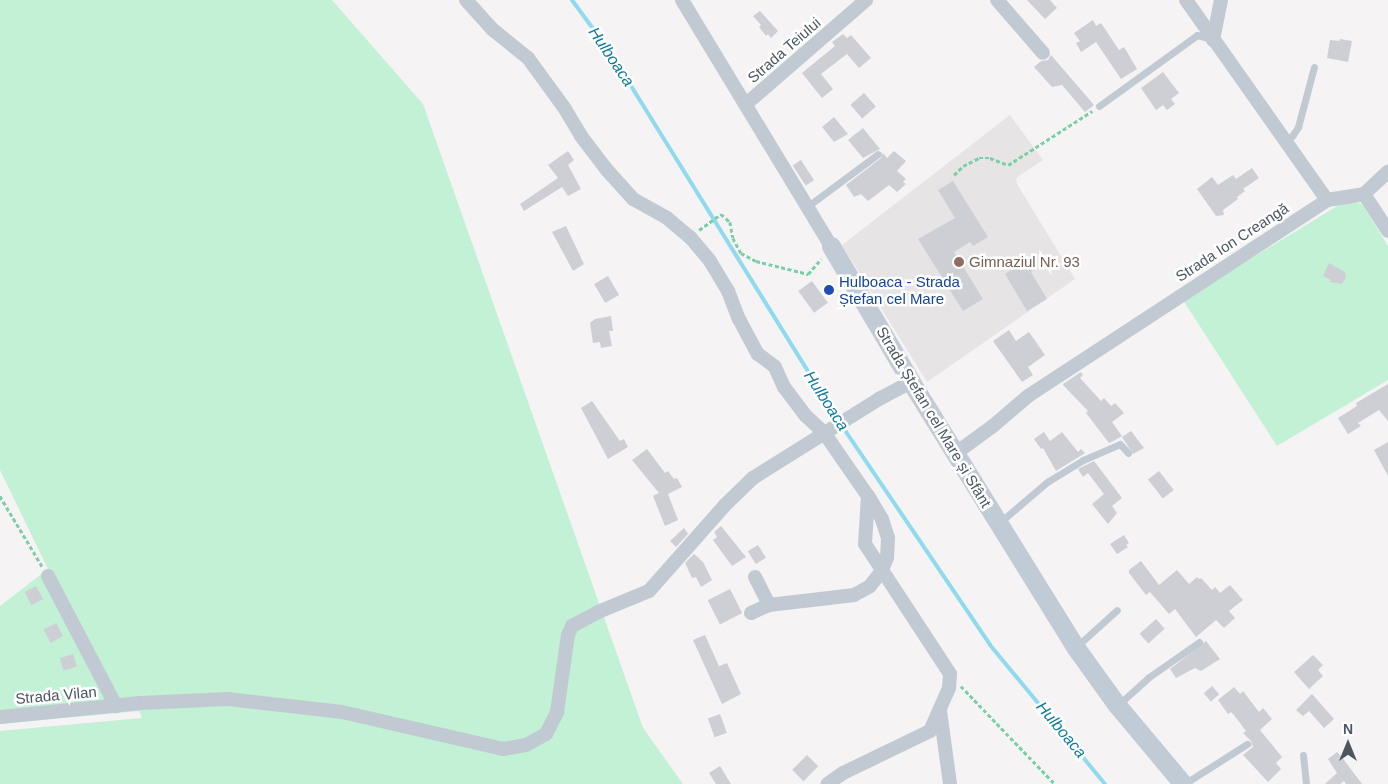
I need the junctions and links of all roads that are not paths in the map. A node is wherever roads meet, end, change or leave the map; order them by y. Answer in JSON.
{"nodes":[{"id":1,"x":466,"y":0,"type":"edge"},
{"id":2,"x":682,"y":0,"type":"edge"},
{"id":3,"x":866,"y":0,"type":"edge"},
{"id":4,"x":997,"y":0,"type":"edge"},
{"id":5,"x":1186,"y":0,"type":"edge"},
{"id":6,"x":1221,"y":0,"type":"edge"},
{"id":7,"x":1213,"y":40,"type":"junction"},
{"id":8,"x":1043,"y":53,"type":"dead end"},
{"id":9,"x":1314,"y":67,"type":"dead end"},
{"id":10,"x":746,"y":104,"type":"junction"},
{"id":11,"x":1098,"y":106,"type":"road end"},
{"id":12,"x":1285,"y":141,"type":"junction"},
{"id":13,"x":878,"y":154,"type":"dead end"},
{"id":14,"x":1388,"y":172,"type":"edge"},
{"id":15,"x":1364,"y":194,"type":"junction"},
{"id":16,"x":1327,"y":200,"type":"junction"},
{"id":17,"x":808,"y":206,"type":"junction"},
{"id":18,"x":1388,"y":231,"type":"edge"},
{"id":19,"x":831,"y":246,"type":"joint"},
{"id":20,"x":912,"y":382,"type":"junction"},
{"id":21,"x":829,"y":432,"type":"junction"},
{"id":22,"x":956,"y":453,"type":"junction"},
{"id":23,"x":1128,"y":454,"type":"dead end"},
{"id":24,"x":868,"y":496,"type":"junction"},
{"id":25,"x":999,"y":523,"type":"junction"},
{"id":26,"x":882,"y":572,"type":"junction"},
{"id":27,"x":48,"y":576,"type":"road end"},
{"id":28,"x":755,"y":577,"type":"dead end"},
{"id":29,"x":769,"y":605,"type":"junction"},
{"id":30,"x":1117,"y":610,"type":"dead end"},
{"id":31,"x":751,"y":613,"type":"dead end"},
{"id":32,"x":1200,"y":642,"type":"dead end"},
{"id":33,"x":1076,"y":648,"type":"junction"},
{"id":34,"x":1117,"y":705,"type":"junction"},
{"id":35,"x":116,"y":706,"type":"junction"},
{"id":36,"x":940,"y":711,"type":"junction"},
{"id":37,"x":0,"y":717,"type":"edge"},
{"id":38,"x":1247,"y":744,"type":"dead end"},
{"id":39,"x":1303,"y":755,"type":"dead end"},
{"id":40,"x":827,"y":784,"type":"edge"},
{"id":41,"x":950,"y":784,"type":"edge"},
{"id":42,"x":1183,"y":784,"type":"edge"},
{"id":43,"x":1306,"y":784,"type":"edge"}],
"edges":[{"from":1,"to":21,"type":"street"},
{"from":2,"to":10,"type":"street","name":"Strada Ștefan cel Mare și Sfânt"},
{"from":3,"to":10,"type":"street","name":"Strada Teiului"},
{"from":4,"to":8,"type":"street"},
{"from":5,"to":7,"type":"street"},
{"from":6,"to":7,"type":"street"},
{"from":7,"to":11,"type":"lane"},
{"from":7,"to":12,"type":"street"},
{"from":9,"to":12,"type":"lane"},
{"from":10,"to":17,"type":"street","name":"Strada Ștefan cel Mare și Sfânt"},
{"from":12,"to":16,"type":"street"},
{"from":13,"to":17,"type":"lane"},
{"from":14,"to":15,"type":"street"},
{"from":15,"to":16,"type":"street"},
{"from":15,"to":18,"type":"street"},
{"from":16,"to":22,"type":"street","name":"Strada Ion Creangă"},
{"from":17,"to":19,"type":"street","name":"Strada Ștefan cel Mare și Sfânt"},
{"from":19,"to":20,"type":"street","name":"Strada Ștefan cel Mare și Sfânt"},
{"from":20,"to":21,"type":"street","name":"Strada Vilan"},
{"from":20,"to":22,"type":"street","name":"Strada Ștefan cel Mare și Sfânt"},
{"from":21,"to":24,"type":"street"},
{"from":21,"to":35,"type":"street","name":"Strada Vilan"},
{"from":22,"to":25,"type":"street","name":"Strada Ștefan cel Mare și Sfânt"},
{"from":23,"to":25,"type":"lane","name":"Strada Ștefan cel Mare și Sfânt"},
{"from":24,"to":26,"type":"street"},
{"from":24,"to":26,"type":"street"},
{"from":25,"to":33,"type":"street","name":"Strada Ștefan cel Mare și Sfânt"},
{"from":26,"to":29,"type":"street"},
{"from":26,"to":36,"type":"street"},
{"from":27,"to":35,"type":"street"},
{"from":28,"to":29,"type":"street"},
{"from":29,"to":31,"type":"street"},
{"from":30,"to":33,"type":"lane"},
{"from":32,"to":34,"type":"lane"},
{"from":33,"to":34,"type":"street","name":"Strada Ștefan cel Mare și Sfânt"},
{"from":34,"to":42,"type":"street","name":"Strada Ștefan cel Mare și Sfânt"},
{"from":35,"to":37,"type":"street","name":"Strada Vilan"},
{"from":36,"to":40,"type":"street"},
{"from":36,"to":41,"type":"street"},
{"from":38,"to":42,"type":"lane","name":"Strada Ștefan cel Mare și Sfânt"},
{"from":39,"to":43,"type":"lane"}]}
